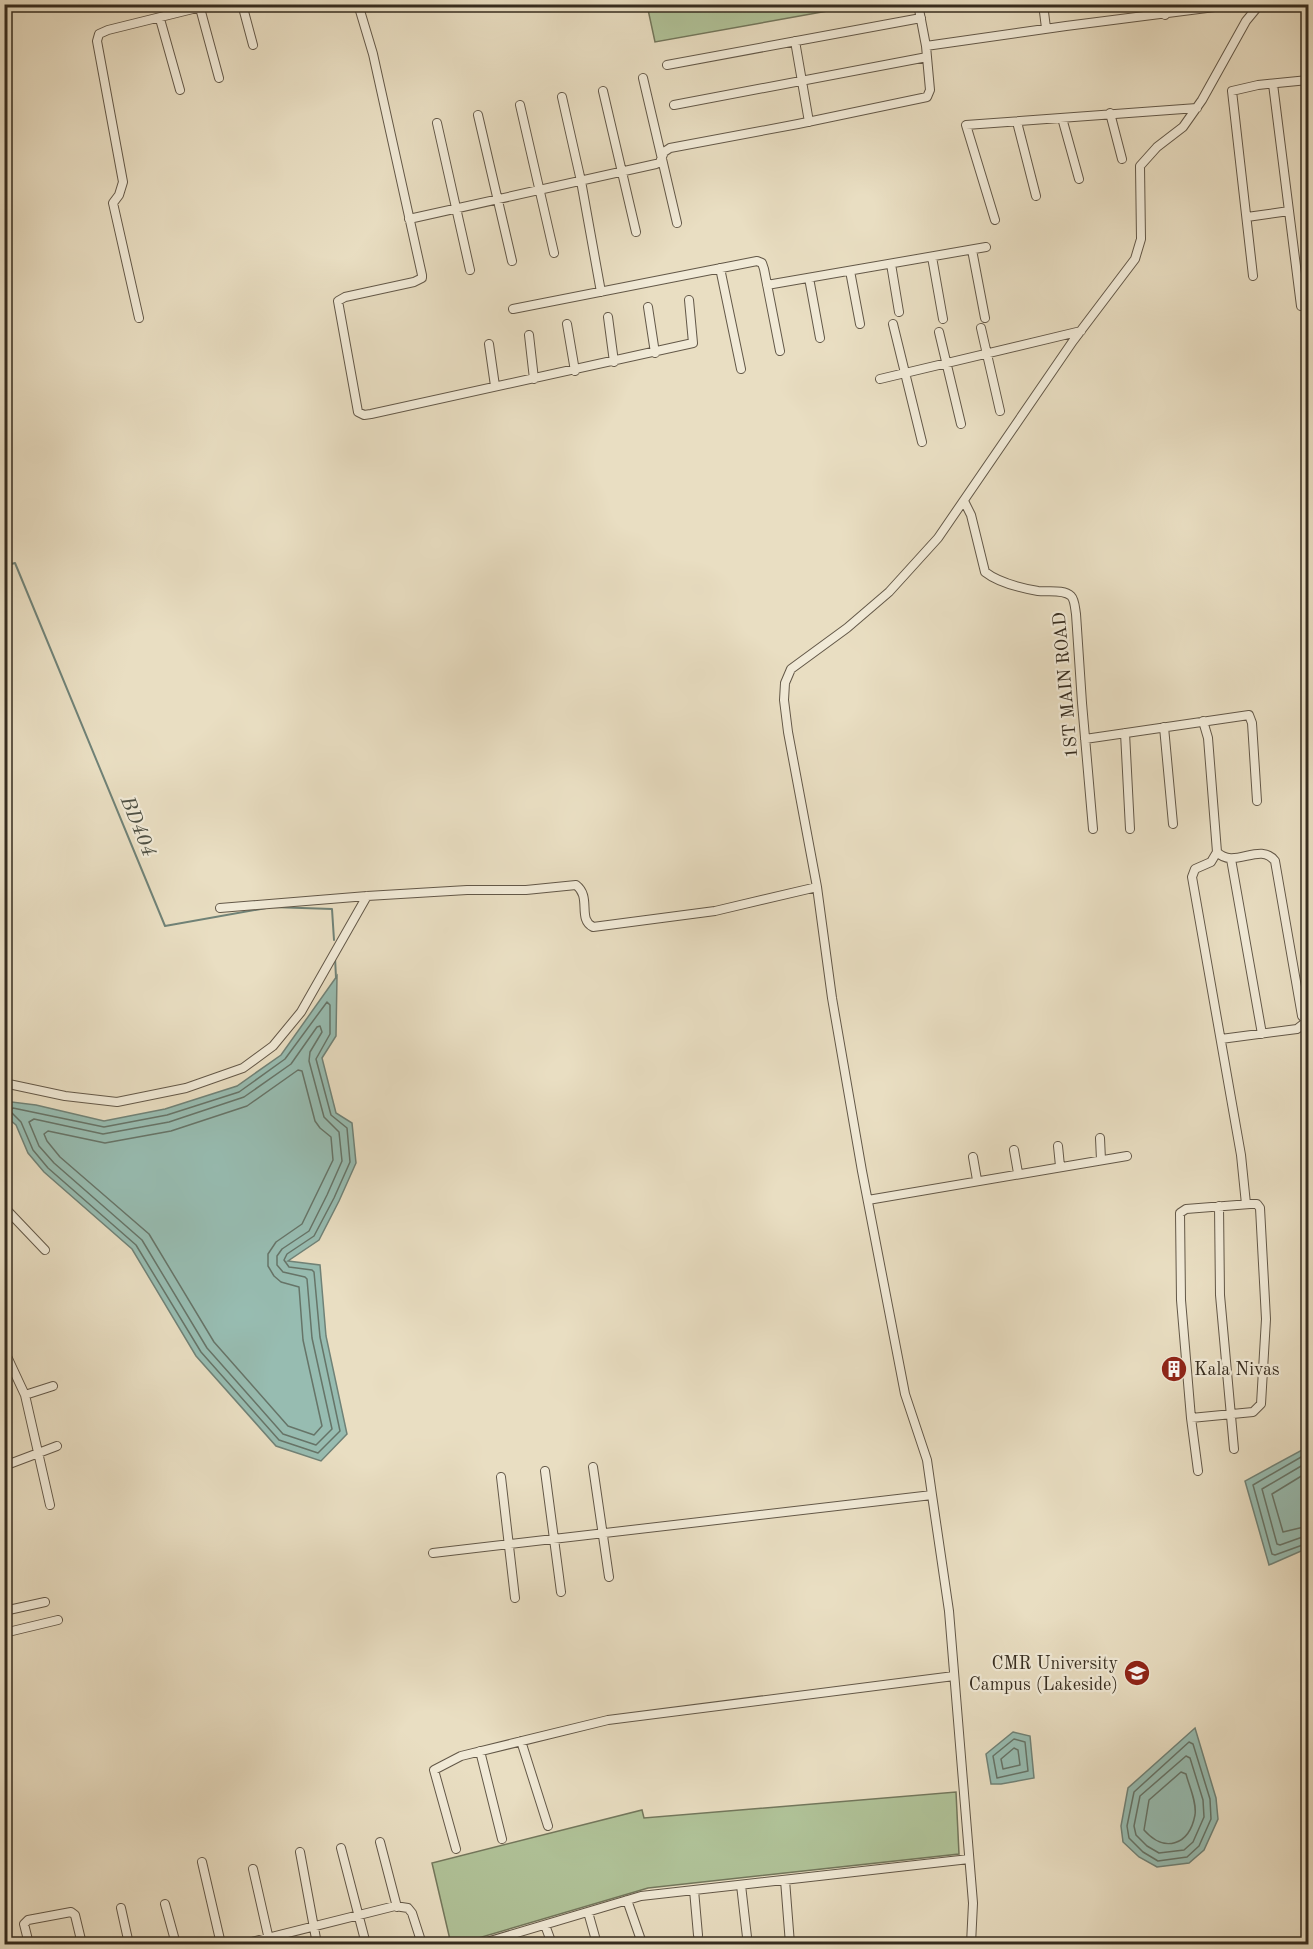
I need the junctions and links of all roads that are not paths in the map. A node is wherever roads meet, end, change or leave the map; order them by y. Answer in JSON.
{"nodes":[{"id":1,"x":213,"y":4,"type":"edge"},
{"id":2,"x":242,"y":4,"type":"edge"},
{"id":3,"x":358,"y":4,"type":"edge"},
{"id":4,"x":918,"y":4,"type":"edge"},
{"id":5,"x":1043,"y":4,"type":"edge"},
{"id":6,"x":1164,"y":4,"type":"edge"},
{"id":7,"x":1238,"y":4,"type":"edge"},
{"id":8,"x":1255,"y":4,"type":"edge"},
{"id":9,"x":1306,"y":4,"type":"edge"},
{"id":10,"x":1260,"y":5,"type":"edge"},
{"id":11,"x":200,"y":8,"type":"junction"},
{"id":12,"x":1165,"y":15,"type":"junction"},
{"id":13,"x":921,"y":18,"type":"junction"},
{"id":14,"x":160,"y":19,"type":"junction"},
{"id":15,"x":1308,"y":23,"type":"edge"},
{"id":16,"x":1046,"y":28,"type":"junction"},
{"id":17,"x":795,"y":41,"type":"junction"},
{"id":18,"x":253,"y":45,"type":"dead end"},
{"id":19,"x":926,"y":46,"type":"junction"},
{"id":20,"x":927,"y":57,"type":"junction"},
{"id":21,"x":667,"y":65,"type":"dead end"},
{"id":22,"x":219,"y":78,"type":"dead end"},
{"id":23,"x":643,"y":78,"type":"dead end"},
{"id":24,"x":1308,"y":80,"type":"edge"},
{"id":25,"x":802,"y":81,"type":"junction"},
{"id":26,"x":1273,"y":84,"type":"junction"},
{"id":27,"x":180,"y":90,"type":"dead end"},
{"id":28,"x":603,"y":91,"type":"dead end"},
{"id":29,"x":562,"y":97,"type":"dead end"},
{"id":30,"x":520,"y":105,"type":"dead end"},
{"id":31,"x":674,"y":105,"type":"dead end"},
{"id":32,"x":1197,"y":108,"type":"junction"},
{"id":33,"x":1110,"y":113,"type":"junction"},
{"id":34,"x":478,"y":115,"type":"dead end"},
{"id":35,"x":1062,"y":118,"type":"junction"},
{"id":36,"x":809,"y":122,"type":"junction"},
{"id":37,"x":1017,"y":122,"type":"junction"},
{"id":38,"x":437,"y":123,"type":"dead end"},
{"id":39,"x":1122,"y":159,"type":"dead end"},
{"id":40,"x":662,"y":160,"type":"junction"},
{"id":41,"x":622,"y":172,"type":"junction"},
{"id":42,"x":1079,"y":179,"type":"dead end"},
{"id":43,"x":581,"y":181,"type":"junction"},
{"id":44,"x":539,"y":190,"type":"junction"},
{"id":45,"x":1036,"y":196,"type":"dead end"},
{"id":46,"x":498,"y":199,"type":"junction"},
{"id":47,"x":455,"y":208,"type":"junction"},
{"id":48,"x":1289,"y":211,"type":"junction"},
{"id":49,"x":1247,"y":217,"type":"junction"},
{"id":50,"x":409,"y":219,"type":"junction"},
{"id":51,"x":995,"y":220,"type":"dead end"},
{"id":52,"x":677,"y":223,"type":"dead end"},
{"id":53,"x":636,"y":232,"type":"dead end"},
{"id":54,"x":987,"y":247,"type":"dead end"},
{"id":55,"x":972,"y":250,"type":"junction"},
{"id":56,"x":554,"y":253,"type":"dead end"},
{"id":57,"x":932,"y":257,"type":"junction"},
{"id":58,"x":512,"y":261,"type":"dead end"},
{"id":59,"x":891,"y":264,"type":"junction"},
{"id":60,"x":720,"y":268,"type":"junction"},
{"id":61,"x":470,"y":270,"type":"dead end"},
{"id":62,"x":850,"y":271,"type":"junction"},
{"id":63,"x":1253,"y":276,"type":"dead end"},
{"id":64,"x":809,"y":278,"type":"junction"},
{"id":65,"x":767,"y":285,"type":"junction"},
{"id":66,"x":602,"y":292,"type":"junction"},
{"id":67,"x":689,"y":300,"type":"dead end"},
{"id":68,"x":1301,"y":306,"type":"dead end"},
{"id":69,"x":648,"y":307,"type":"dead end"},
{"id":70,"x":513,"y":309,"type":"dead end"},
{"id":71,"x":899,"y":312,"type":"dead end"},
{"id":72,"x":608,"y":317,"type":"dead end"},
{"id":73,"x":139,"y":318,"type":"dead end"},
{"id":74,"x":985,"y":318,"type":"dead end"},
{"id":75,"x":943,"y":319,"type":"dead end"},
{"id":76,"x":567,"y":324,"type":"dead end"},
{"id":77,"x":860,"y":324,"type":"dead end"},
{"id":78,"x":893,"y":324,"type":"dead end"},
{"id":79,"x":981,"y":328,"type":"dead end"},
{"id":80,"x":1081,"y":331,"type":"junction"},
{"id":81,"x":939,"y":332,"type":"dead end"},
{"id":82,"x":529,"y":335,"type":"dead end"},
{"id":83,"x":820,"y":338,"type":"dead end"},
{"id":84,"x":489,"y":344,"type":"dead end"},
{"id":85,"x":780,"y":351,"type":"dead end"},
{"id":86,"x":655,"y":352,"type":"junction"},
{"id":87,"x":987,"y":354,"type":"junction"},
{"id":88,"x":614,"y":362,"type":"junction"},
{"id":89,"x":947,"y":363,"type":"junction"},
{"id":90,"x":741,"y":369,"type":"dead end"},
{"id":91,"x":575,"y":370,"type":"junction"},
{"id":92,"x":905,"y":373,"type":"junction"},
{"id":93,"x":534,"y":379,"type":"junction"},
{"id":94,"x":880,"y":379,"type":"dead end"},
{"id":95,"x":495,"y":386,"type":"junction"},
{"id":96,"x":1000,"y":411,"type":"dead end"},
{"id":97,"x":961,"y":424,"type":"dead end"},
{"id":98,"x":922,"y":442,"type":"dead end"},
{"id":99,"x":964,"y":501,"type":"junction"},
{"id":100,"x":1203,"y":721,"type":"junction"},
{"id":101,"x":1164,"y":727,"type":"junction"},
{"id":102,"x":1125,"y":733,"type":"junction"},
{"id":103,"x":1085,"y":739,"type":"junction"},
{"id":104,"x":1257,"y":801,"type":"dead end"},
{"id":105,"x":1173,"y":824,"type":"dead end"},
{"id":106,"x":1094,"y":829,"type":"dead end"},
{"id":107,"x":1130,"y":829,"type":"dead end"},
{"id":108,"x":1217,"y":852,"type":"junction"},
{"id":109,"x":1231,"y":859,"type":"junction"},
{"id":110,"x":817,"y":887,"type":"junction"},
{"id":111,"x":367,"y":896,"type":"junction"},
{"id":112,"x":219,"y":908,"type":"dead end"},
{"id":113,"x":1307,"y":1022,"type":"edge"},
{"id":114,"x":1262,"y":1034,"type":"junction"},
{"id":115,"x":1221,"y":1039,"type":"junction"},
{"id":116,"x":4,"y":1083,"type":"edge"},
{"id":117,"x":1100,"y":1138,"type":"dead end"},
{"id":118,"x":1058,"y":1146,"type":"dead end"},
{"id":119,"x":1014,"y":1150,"type":"dead end"},
{"id":120,"x":1126,"y":1156,"type":"dead end"},
{"id":121,"x":974,"y":1158,"type":"dead end"},
{"id":122,"x":1101,"y":1160,"type":"junction"},
{"id":123,"x":1060,"y":1166,"type":"junction"},
{"id":124,"x":1017,"y":1173,"type":"junction"},
{"id":125,"x":977,"y":1180,"type":"junction"},
{"id":126,"x":868,"y":1200,"type":"junction"},
{"id":127,"x":1246,"y":1204,"type":"junction"},
{"id":128,"x":1220,"y":1206,"type":"junction"},
{"id":129,"x":4,"y":1207,"type":"edge"},
{"id":130,"x":45,"y":1250,"type":"dead end"},
{"id":131,"x":4,"y":1350,"type":"edge"},
{"id":132,"x":53,"y":1386,"type":"dead end"},
{"id":133,"x":25,"y":1395,"type":"junction"},
{"id":134,"x":1230,"y":1414,"type":"junction"},
{"id":135,"x":1191,"y":1418,"type":"junction"},
{"id":136,"x":57,"y":1446,"type":"dead end"},
{"id":137,"x":1234,"y":1449,"type":"dead end"},
{"id":138,"x":38,"y":1453,"type":"junction"},
{"id":139,"x":4,"y":1466,"type":"edge"},
{"id":140,"x":593,"y":1467,"type":"dead end"},
{"id":141,"x":1198,"y":1470,"type":"dead end"},
{"id":142,"x":545,"y":1471,"type":"dead end"},
{"id":143,"x":501,"y":1477,"type":"dead end"},
{"id":144,"x":932,"y":1495,"type":"junction"},
{"id":145,"x":50,"y":1505,"type":"dead end"},
{"id":146,"x":602,"y":1533,"type":"junction"},
{"id":147,"x":554,"y":1539,"type":"junction"},
{"id":148,"x":509,"y":1544,"type":"junction"},
{"id":149,"x":433,"y":1553,"type":"dead end"},
{"id":150,"x":609,"y":1577,"type":"dead end"},
{"id":151,"x":561,"y":1592,"type":"dead end"},
{"id":152,"x":514,"y":1598,"type":"dead end"},
{"id":153,"x":45,"y":1602,"type":"dead end"},
{"id":154,"x":4,"y":1611,"type":"edge"},
{"id":155,"x":58,"y":1620,"type":"dead end"},
{"id":156,"x":4,"y":1633,"type":"edge"},
{"id":157,"x":954,"y":1676,"type":"junction"},
{"id":158,"x":521,"y":1741,"type":"junction"},
{"id":159,"x":480,"y":1751,"type":"junction"},
{"id":160,"x":548,"y":1826,"type":"dead end"},
{"id":161,"x":502,"y":1839,"type":"dead end"},
{"id":162,"x":380,"y":1842,"type":"dead end"},
{"id":163,"x":341,"y":1848,"type":"dead end"},
{"id":164,"x":456,"y":1849,"type":"dead end"},
{"id":165,"x":300,"y":1852,"type":"dead end"},
{"id":166,"x":969,"y":1858,"type":"junction"},
{"id":167,"x":202,"y":1862,"type":"dead end"},
{"id":168,"x":253,"y":1869,"type":"dead end"},
{"id":169,"x":785,"y":1880,"type":"junction"},
{"id":170,"x":741,"y":1885,"type":"junction"},
{"id":171,"x":694,"y":1890,"type":"junction"},
{"id":172,"x":627,"y":1900,"type":"junction"},
{"id":173,"x":165,"y":1904,"type":"dead end"},
{"id":174,"x":397,"y":1907,"type":"junction"},
{"id":175,"x":121,"y":1908,"type":"dead end"},
{"id":176,"x":588,"y":1912,"type":"junction"},
{"id":177,"x":359,"y":1915,"type":"junction"},
{"id":178,"x":545,"y":1925,"type":"junction"},
{"id":179,"x":314,"y":1926,"type":"junction"},
{"id":180,"x":698,"y":1935,"type":"dead end"},
{"id":181,"x":747,"y":1937,"type":"dead end"},
{"id":182,"x":270,"y":1941,"type":"edge"},
{"id":183,"x":500,"y":1942,"type":"edge"},
{"id":184,"x":642,"y":1943,"type":"dead end"},
{"id":185,"x":29,"y":1944,"type":"edge"},
{"id":186,"x":82,"y":1944,"type":"edge"},
{"id":187,"x":129,"y":1944,"type":"edge"},
{"id":188,"x":176,"y":1944,"type":"edge"},
{"id":189,"x":221,"y":1944,"type":"edge"},
{"id":190,"x":244,"y":1944,"type":"edge"},
{"id":191,"x":317,"y":1944,"type":"edge"},
{"id":192,"x":366,"y":1944,"type":"edge"},
{"id":193,"x":422,"y":1944,"type":"edge"},
{"id":194,"x":480,"y":1944,"type":"edge"},
{"id":195,"x":552,"y":1944,"type":"edge"},
{"id":196,"x":597,"y":1944,"type":"edge"},
{"id":197,"x":790,"y":1944,"type":"edge"},
{"id":198,"x":970,"y":1944,"type":"edge"}],
"edges":[{"from":1,"to":11,"type":"street"},
{"from":2,"to":18,"type":"street"},
{"from":3,"to":50,"type":"street"},
{"from":4,"to":13,"type":"street"},
{"from":5,"to":16,"type":"street"},
{"from":6,"to":12,"type":"street"},
{"from":7,"to":12,"type":"street"},
{"from":8,"to":10,"type":"street"},
{"from":9,"to":15,"type":"street"},
{"from":10,"to":32,"type":"street"},
{"from":11,"to":14,"type":"street"},
{"from":11,"to":22,"type":"street"},
{"from":12,"to":16,"type":"street"},
{"from":13,"to":17,"type":"street"},
{"from":13,"to":19,"type":"street"},
{"from":14,"to":27,"type":"street"},
{"from":14,"to":73,"type":"street"},
{"from":16,"to":19,"type":"street"},
{"from":17,"to":21,"type":"street"},
{"from":17,"to":25,"type":"street"},
{"from":19,"to":20,"type":"street"},
{"from":20,"to":25,"type":"street"},
{"from":20,"to":36,"type":"street"},
{"from":23,"to":40,"type":"street"},
{"from":24,"to":26,"type":"street"},
{"from":25,"to":31,"type":"street"},
{"from":25,"to":36,"type":"street"},
{"from":26,"to":48,"type":"street"},
{"from":26,"to":49,"type":"street"},
{"from":28,"to":41,"type":"street"},
{"from":29,"to":43,"type":"street"},
{"from":30,"to":44,"type":"street"},
{"from":32,"to":33,"type":"street"},
{"from":32,"to":80,"type":"street"},
{"from":33,"to":35,"type":"street"},
{"from":33,"to":39,"type":"street"},
{"from":34,"to":46,"type":"street"},
{"from":35,"to":37,"type":"street"},
{"from":35,"to":42,"type":"street"},
{"from":36,"to":40,"type":"street"},
{"from":37,"to":45,"type":"street"},
{"from":37,"to":51,"type":"street"},
{"from":38,"to":47,"type":"street"},
{"from":40,"to":41,"type":"street"},
{"from":40,"to":52,"type":"street"},
{"from":41,"to":43,"type":"street"},
{"from":41,"to":53,"type":"street"},
{"from":43,"to":44,"type":"street"},
{"from":43,"to":66,"type":"street"},
{"from":44,"to":46,"type":"street"},
{"from":44,"to":56,"type":"street"},
{"from":46,"to":47,"type":"street"},
{"from":46,"to":58,"type":"street"},
{"from":47,"to":50,"type":"street"},
{"from":47,"to":61,"type":"street"},
{"from":48,"to":49,"type":"street"},
{"from":48,"to":68,"type":"street"},
{"from":49,"to":63,"type":"street"},
{"from":50,"to":95,"type":"street"},
{"from":54,"to":55,"type":"street"},
{"from":55,"to":57,"type":"street"},
{"from":55,"to":74,"type":"street"},
{"from":57,"to":59,"type":"street"},
{"from":57,"to":75,"type":"street"},
{"from":59,"to":62,"type":"street"},
{"from":59,"to":71,"type":"street"},
{"from":60,"to":65,"type":"street"},
{"from":60,"to":66,"type":"street"},
{"from":60,"to":90,"type":"street"},
{"from":62,"to":64,"type":"street"},
{"from":62,"to":77,"type":"street"},
{"from":64,"to":65,"type":"street"},
{"from":64,"to":83,"type":"street"},
{"from":65,"to":85,"type":"street"},
{"from":66,"to":70,"type":"street"},
{"from":67,"to":86,"type":"street"},
{"from":69,"to":86,"type":"street"},
{"from":72,"to":88,"type":"street"},
{"from":76,"to":91,"type":"street"},
{"from":78,"to":92,"type":"street"},
{"from":79,"to":87,"type":"street"},
{"from":80,"to":87,"type":"street"},
{"from":80,"to":99,"type":"street"},
{"from":81,"to":89,"type":"street"},
{"from":82,"to":93,"type":"street"},
{"from":84,"to":95,"type":"street"},
{"from":86,"to":88,"type":"street"},
{"from":87,"to":89,"type":"street"},
{"from":87,"to":96,"type":"street"},
{"from":88,"to":91,"type":"street"},
{"from":89,"to":92,"type":"street"},
{"from":89,"to":97,"type":"street"},
{"from":91,"to":93,"type":"street"},
{"from":92,"to":94,"type":"street"},
{"from":92,"to":98,"type":"street"},
{"from":93,"to":95,"type":"street"},
{"from":99,"to":103,"type":"street","name":"1ST MAIN ROAD"},
{"from":99,"to":110,"type":"street"},
{"from":100,"to":101,"type":"street"},
{"from":100,"to":104,"type":"street"},
{"from":100,"to":108,"type":"street"},
{"from":101,"to":102,"type":"street"},
{"from":101,"to":105,"type":"street"},
{"from":102,"to":103,"type":"street"},
{"from":102,"to":107,"type":"street"},
{"from":103,"to":106,"type":"street","name":"1ST MAIN ROAD"},
{"from":108,"to":109,"type":"street"},
{"from":108,"to":115,"type":"street"},
{"from":109,"to":113,"type":"street"},
{"from":109,"to":114,"type":"street"},
{"from":110,"to":111,"type":"street"},
{"from":110,"to":126,"type":"street"},
{"from":111,"to":112,"type":"street"},
{"from":111,"to":116,"type":"street"},
{"from":113,"to":114,"type":"street"},
{"from":114,"to":115,"type":"street"},
{"from":115,"to":127,"type":"street"},
{"from":117,"to":122,"type":"street"},
{"from":118,"to":123,"type":"street"},
{"from":119,"to":124,"type":"street"},
{"from":120,"to":122,"type":"street"},
{"from":121,"to":125,"type":"street"},
{"from":122,"to":123,"type":"street"},
{"from":123,"to":124,"type":"street"},
{"from":124,"to":125,"type":"street"},
{"from":125,"to":126,"type":"street"},
{"from":126,"to":144,"type":"street"},
{"from":127,"to":128,"type":"street"},
{"from":127,"to":134,"type":"street"},
{"from":128,"to":134,"type":"street"},
{"from":128,"to":135,"type":"street"},
{"from":129,"to":130,"type":"street"},
{"from":131,"to":133,"type":"street"},
{"from":132,"to":133,"type":"street"},
{"from":133,"to":138,"type":"street"},
{"from":134,"to":135,"type":"street"},
{"from":134,"to":137,"type":"street"},
{"from":135,"to":141,"type":"street"},
{"from":136,"to":138,"type":"street"},
{"from":138,"to":139,"type":"street"},
{"from":138,"to":145,"type":"street"},
{"from":140,"to":146,"type":"street"},
{"from":142,"to":147,"type":"street"},
{"from":143,"to":148,"type":"street"},
{"from":144,"to":146,"type":"street"},
{"from":144,"to":157,"type":"street"},
{"from":146,"to":147,"type":"street"},
{"from":146,"to":150,"type":"street"},
{"from":147,"to":148,"type":"street"},
{"from":147,"to":151,"type":"street"},
{"from":148,"to":149,"type":"street"},
{"from":148,"to":152,"type":"street"},
{"from":153,"to":154,"type":"street"},
{"from":155,"to":156,"type":"street"},
{"from":157,"to":158,"type":"street"},
{"from":157,"to":166,"type":"street"},
{"from":158,"to":159,"type":"street"},
{"from":158,"to":160,"type":"street"},
{"from":159,"to":161,"type":"street"},
{"from":159,"to":164,"type":"street"},
{"from":162,"to":174,"type":"street"},
{"from":163,"to":177,"type":"street"},
{"from":165,"to":179,"type":"street"},
{"from":166,"to":169,"type":"street"},
{"from":166,"to":198,"type":"street"},
{"from":167,"to":189,"type":"street"},
{"from":168,"to":182,"type":"street"},
{"from":169,"to":170,"type":"street"},
{"from":169,"to":197,"type":"street"},
{"from":170,"to":171,"type":"street"},
{"from":170,"to":181,"type":"street"},
{"from":171,"to":172,"type":"street"},
{"from":171,"to":180,"type":"street"},
{"from":172,"to":176,"type":"street"},
{"from":172,"to":184,"type":"street"},
{"from":173,"to":188,"type":"street"},
{"from":174,"to":177,"type":"street"},
{"from":174,"to":193,"type":"street"},
{"from":175,"to":187,"type":"street"},
{"from":176,"to":178,"type":"street"},
{"from":176,"to":196,"type":"street"},
{"from":177,"to":179,"type":"street"},
{"from":177,"to":192,"type":"street"},
{"from":178,"to":183,"type":"street"},
{"from":178,"to":195,"type":"street"},
{"from":179,"to":182,"type":"street"},
{"from":179,"to":191,"type":"street"},
{"from":182,"to":190,"type":"street"},
{"from":183,"to":194,"type":"street"},
{"from":185,"to":186,"type":"street"}]}
